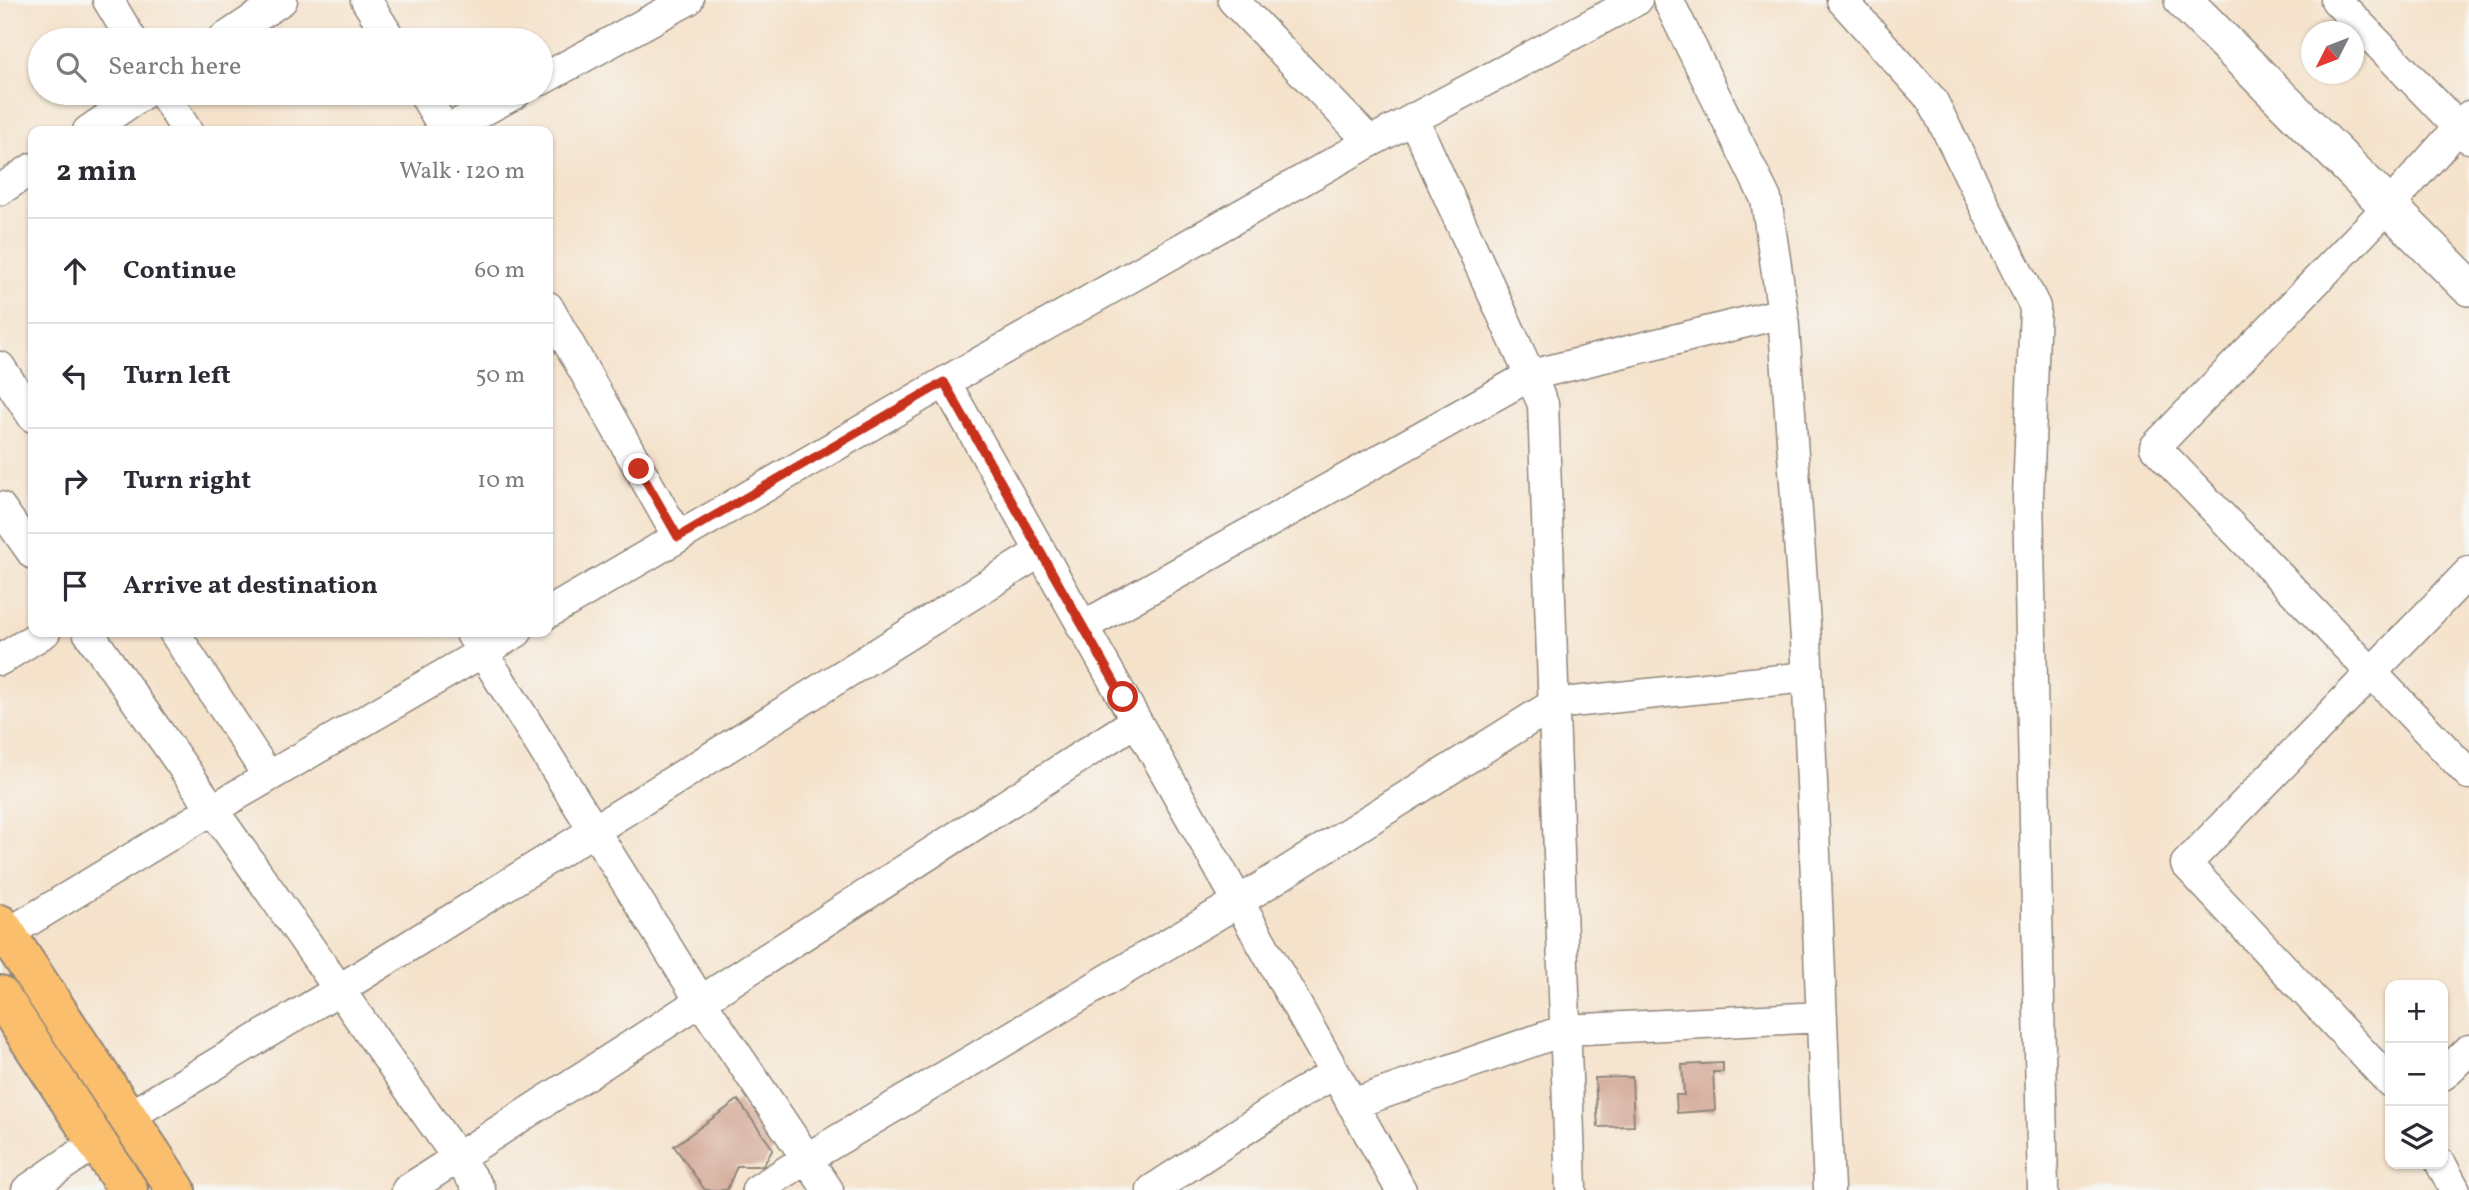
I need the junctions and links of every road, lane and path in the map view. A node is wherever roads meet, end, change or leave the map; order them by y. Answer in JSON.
{"nodes":[{"id":1,"x":108,"y":0,"type":"edge"},
{"id":2,"x":282,"y":0,"type":"edge"},
{"id":3,"x":366,"y":0,"type":"edge"},
{"id":4,"x":688,"y":0,"type":"edge"},
{"id":5,"x":1233,"y":0,"type":"edge"},
{"id":6,"x":1637,"y":0,"type":"edge"},
{"id":7,"x":1668,"y":0,"type":"edge"},
{"id":8,"x":1842,"y":0,"type":"edge"},
{"id":9,"x":2183,"y":0,"type":"edge"},
{"id":10,"x":2336,"y":0,"type":"edge"},
{"id":11,"x":125,"y":28,"type":"edge"},
{"id":12,"x":240,"y":28,"type":"edge"},
{"id":13,"x":383,"y":28,"type":"edge"},
{"id":14,"x":553,"y":73,"type":"edge"},
{"id":15,"x":126,"y":105,"type":"edge"},
{"id":16,"x":171,"y":105,"type":"edge"},
{"id":17,"x":430,"y":105,"type":"edge"},
{"id":18,"x":494,"y":105,"type":"edge"},
{"id":19,"x":1413,"y":118,"type":"junction"},
{"id":20,"x":95,"y":126,"type":"edge"},
{"id":21,"x":184,"y":126,"type":"edge"},
{"id":22,"x":443,"y":126,"type":"edge"},
{"id":23,"x":455,"y":126,"type":"edge"},
{"id":24,"x":2465,"y":127,"type":"edge"},
{"id":25,"x":1370,"y":142,"type":"junction"},
{"id":26,"x":28,"y":171,"type":"edge"},
{"id":27,"x":0,"y":190,"type":"edge"},
{"id":28,"x":2388,"y":207,"type":"junction"},
{"id":29,"x":2469,"y":287,"type":"edge"},
{"id":30,"x":1783,"y":313,"type":"junction"},
{"id":31,"x":553,"y":318,"type":"edge"},
{"id":32,"x":0,"y":367,"type":"edge"},
{"id":33,"x":1531,"y":375,"type":"junction"},
{"id":34,"x":944,"y":382,"type":"junction"},
{"id":35,"x":22,"y":407,"type":"edge"},
{"id":36,"x":0,"y":507,"type":"edge"},
{"id":37,"x":678,"y":537,"type":"junction"},
{"id":38,"x":28,"y":547,"type":"edge"},
{"id":39,"x":1040,"y":552,"type":"junction"},
{"id":40,"x":2469,"y":572,"type":"edge"},
{"id":41,"x":553,"y":611,"type":"edge"},
{"id":42,"x":1083,"y":627,"type":"junction"},
{"id":43,"x":37,"y":637,"type":"edge"},
{"id":44,"x":92,"y":637,"type":"edge"},
{"id":45,"x":177,"y":637,"type":"edge"},
{"id":46,"x":496,"y":637,"type":"edge"},
{"id":47,"x":476,"y":642,"type":"edge"},
{"id":48,"x":0,"y":660,"type":"edge"},
{"id":49,"x":2371,"y":672,"type":"junction"},
{"id":50,"x":1807,"y":677,"type":"junction"},
{"id":51,"x":1554,"y":704,"type":"junction"},
{"id":52,"x":1136,"y":721,"type":"junction"},
{"id":53,"x":2469,"y":774,"type":"edge"},
{"id":54,"x":268,"y":776,"type":"junction"},
{"id":55,"x":214,"y":808,"type":"junction"},
{"id":56,"x":594,"y":831,"type":"junction"},
{"id":57,"x":1238,"y":902,"type":"junction"},
{"id":58,"x":3,"y":929,"type":"edge"},
{"id":59,"x":340,"y":989,"type":"junction"},
{"id":60,"x":0,"y":995,"type":"edge"},
{"id":61,"x":700,"y":1000,"type":"junction"},
{"id":62,"x":1822,"y":1017,"type":"junction"},
{"id":63,"x":1565,"y":1030,"type":"junction"},
{"id":64,"x":2469,"y":1050,"type":"edge"},
{"id":65,"x":2448,"y":1070,"type":"edge"},
{"id":66,"x":1335,"y":1073,"type":"junction"},
{"id":67,"x":2385,"y":1077,"type":"edge"},
{"id":68,"x":1352,"y":1104,"type":"junction"},
{"id":69,"x":128,"y":1117,"type":"junction"},
{"id":70,"x":97,"y":1142,"type":"junction"},
{"id":71,"x":458,"y":1156,"type":"junction"},
{"id":72,"x":806,"y":1158,"type":"junction"},
{"id":73,"x":2444,"y":1169,"type":"edge"},
{"id":74,"x":27,"y":1190,"type":"edge"},
{"id":75,"x":128,"y":1190,"type":"edge"},
{"id":76,"x":176,"y":1190,"type":"edge"},
{"id":77,"x":407,"y":1190,"type":"edge"},
{"id":78,"x":480,"y":1190,"type":"edge"},
{"id":79,"x":757,"y":1190,"type":"edge"},
{"id":80,"x":828,"y":1190,"type":"edge"},
{"id":81,"x":1152,"y":1190,"type":"edge"},
{"id":82,"x":1401,"y":1190,"type":"edge"},
{"id":83,"x":1571,"y":1190,"type":"edge"},
{"id":84,"x":1829,"y":1190,"type":"edge"},
{"id":85,"x":2043,"y":1190,"type":"edge"},
{"id":86,"x":2455,"y":1190,"type":"edge"}],
"edges":[{"from":1,"to":11,"type":"street"},
{"from":2,"to":12,"type":"street"},
{"from":3,"to":13,"type":"street"},
{"from":4,"to":14,"type":"street"},
{"from":5,"to":25,"type":"street"},
{"from":6,"to":19,"type":"street"},
{"from":7,"to":30,"type":"street"},
{"from":8,"to":85,"type":"street"},
{"from":9,"to":28,"type":"street"},
{"from":10,"to":24,"type":"street"},
{"from":15,"to":20,"type":"street"},
{"from":16,"to":21,"type":"street"},
{"from":17,"to":22,"type":"street"},
{"from":18,"to":23,"type":"street"},
{"from":19,"to":25,"type":"street"},
{"from":19,"to":33,"type":"street"},
{"from":24,"to":28,"type":"street"},
{"from":25,"to":34,"type":"street"},
{"from":26,"to":27,"type":"street"},
{"from":28,"to":29,"type":"street"},
{"from":28,"to":49,"type":"street"},
{"from":30,"to":33,"type":"street"},
{"from":30,"to":50,"type":"street"},
{"from":31,"to":37,"type":"street"},
{"from":32,"to":35,"type":"street"},
{"from":33,"to":42,"type":"street"},
{"from":33,"to":51,"type":"street"},
{"from":34,"to":37,"type":"street"},
{"from":34,"to":39,"type":"street"},
{"from":36,"to":38,"type":"street"},
{"from":37,"to":41,"type":"street"},
{"from":39,"to":42,"type":"street"},
{"from":39,"to":56,"type":"street"},
{"from":40,"to":49,"type":"street"},
{"from":42,"to":52,"type":"street"},
{"from":43,"to":48,"type":"street"},
{"from":44,"to":55,"type":"street"},
{"from":45,"to":54,"type":"street"},
{"from":46,"to":47,"type":"street"},
{"from":47,"to":54,"type":"street"},
{"from":47,"to":56,"type":"street"},
{"from":49,"to":53,"type":"street"},
{"from":49,"to":67,"type":"street"},
{"from":50,"to":51,"type":"street"},
{"from":50,"to":62,"type":"street"},
{"from":51,"to":57,"type":"street"},
{"from":51,"to":63,"type":"street"},
{"from":52,"to":57,"type":"street"},
{"from":52,"to":61,"type":"street"},
{"from":54,"to":55,"type":"street"},
{"from":55,"to":58,"type":"street"},
{"from":55,"to":59,"type":"street"},
{"from":56,"to":59,"type":"street"},
{"from":56,"to":61,"type":"street"},
{"from":57,"to":66,"type":"street"},
{"from":57,"to":72,"type":"street"},
{"from":58,"to":69,"type":"highway"},
{"from":59,"to":69,"type":"street"},
{"from":59,"to":71,"type":"street"},
{"from":60,"to":70,"type":"highway"},
{"from":61,"to":71,"type":"street"},
{"from":61,"to":72,"type":"street"},
{"from":62,"to":63,"type":"street"},
{"from":62,"to":84,"type":"street"},
{"from":63,"to":68,"type":"street"},
{"from":63,"to":83,"type":"street"},
{"from":64,"to":65,"type":"street"},
{"from":66,"to":68,"type":"street"},
{"from":66,"to":81,"type":"street"},
{"from":68,"to":82,"type":"street"},
{"from":69,"to":76,"type":"highway"},
{"from":70,"to":74,"type":"street"},
{"from":70,"to":75,"type":"highway"},
{"from":71,"to":77,"type":"street"},
{"from":71,"to":78,"type":"street"},
{"from":72,"to":79,"type":"street"},
{"from":72,"to":80,"type":"street"},
{"from":73,"to":86,"type":"street"}]}
